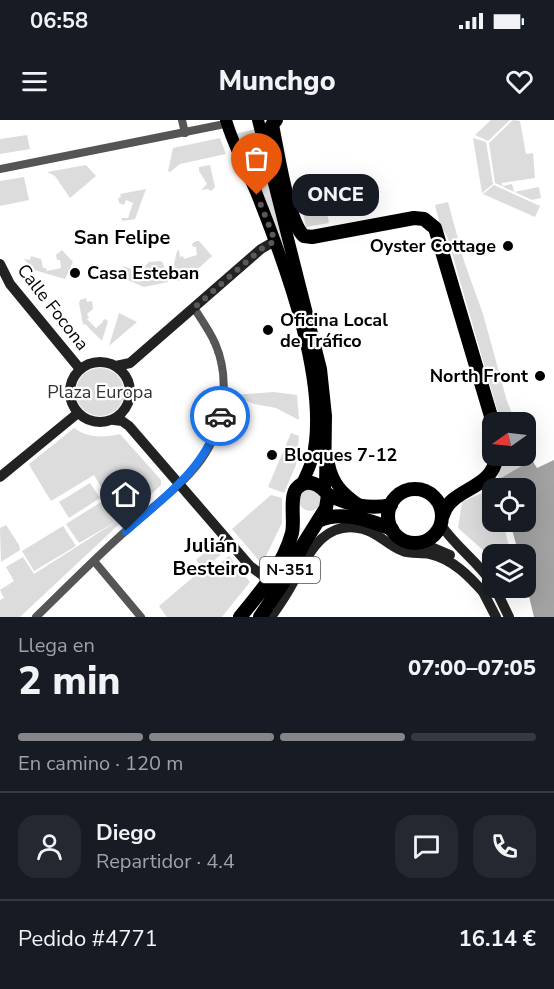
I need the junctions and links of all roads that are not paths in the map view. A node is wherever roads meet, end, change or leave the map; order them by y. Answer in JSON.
{"nodes":[{"id":1,"x":182,"y":120,"type":"edge"},
{"id":2,"x":276,"y":120,"type":"edge"},
{"id":3,"x":259,"y":122,"type":"edge"},
{"id":4,"x":225,"y":126,"type":"edge"},
{"id":5,"x":185,"y":133,"type":"junction"},
{"id":6,"x":0,"y":169,"type":"edge"},
{"id":7,"x":275,"y":241,"type":"junction"},
{"id":8,"x":0,"y":264,"type":"edge"},
{"id":9,"x":194,"y":308,"type":"junction"},
{"id":10,"x":130,"y":363,"type":"junction"},
{"id":11,"x":116,"y":366,"type":"junction"},
{"id":12,"x":80,"y":369,"type":"junction"},
{"id":13,"x":127,"y":377,"type":"junction"},
{"id":14,"x":126,"y":408,"type":"junction"},
{"id":15,"x":490,"y":412,"type":"edge"},
{"id":16,"x":78,"y":413,"type":"junction"},
{"id":17,"x":114,"y":420,"type":"junction"},
{"id":18,"x":129,"y":426,"type":"junction"},
{"id":19,"x":326,"y":444,"type":"junction"},
{"id":20,"x":494,"y":466,"type":"edge"},
{"id":21,"x":0,"y":477,"type":"edge"},
{"id":22,"x":179,"y":484,"type":"junction"},
{"id":23,"x":302,"y":484,"type":"junction"},
{"id":24,"x":326,"y":493,"type":"junction"},
{"id":25,"x":391,"y":505,"type":"junction"},
{"id":26,"x":364,"y":507,"type":"junction"},
{"id":27,"x":442,"y":520,"type":"junction"},
{"id":28,"x":318,"y":521,"type":"junction"},
{"id":29,"x":392,"y":529,"type":"junction"},
{"id":30,"x":422,"y":543,"type":"junction"},
{"id":31,"x":94,"y":561,"type":"junction"},
{"id":32,"x":482,"y":570,"type":"edge"},
{"id":33,"x":269,"y":580,"type":"junction"},
{"id":34,"x":482,"y":590,"type":"edge"},
{"id":35,"x":482,"y":591,"type":"edge"},
{"id":36,"x":487,"y":598,"type":"edge"},
{"id":37,"x":500,"y":598,"type":"edge"},
{"id":38,"x":36,"y":617,"type":"edge"},
{"id":39,"x":141,"y":617,"type":"edge"},
{"id":40,"x":240,"y":617,"type":"edge"},
{"id":41,"x":260,"y":617,"type":"edge"},
{"id":42,"x":271,"y":617,"type":"edge"},
{"id":43,"x":496,"y":617,"type":"edge"},
{"id":44,"x":509,"y":617,"type":"edge"}],
"edges":[{"from":1,"to":5,"type":"street"},
{"from":2,"to":15,"type":"highway"},
{"from":3,"to":19,"type":"main road","number":"N-351"},
{"from":4,"to":5,"type":"street"},
{"from":4,"to":7,"type":"main road","number":"N-351"},
{"from":5,"to":6,"type":"street"},
{"from":7,"to":9,"type":"street"},
{"from":7,"to":23,"type":"main road","number":"N-351"},
{"from":8,"to":12,"type":"street","name":"Calle Focona"},
{"from":9,"to":10,"type":"street"},
{"from":9,"to":22,"type":"street"},
{"from":10,"to":11,"type":"street"},
{"from":10,"to":13,"type":"street"},
{"from":11,"to":12,"type":"street"},
{"from":11,"to":13,"type":"street"},
{"from":12,"to":16,"type":"street"},
{"from":13,"to":14,"type":"street"},
{"from":14,"to":17,"type":"street"},
{"from":14,"to":18,"type":"street"},
{"from":16,"to":17,"type":"street"},
{"from":16,"to":21,"type":"street"},
{"from":17,"to":18,"type":"street"},
{"from":18,"to":22,"type":"street"},
{"from":19,"to":24,"type":"main road","number":"N-351"},
{"from":19,"to":26,"type":"main road"},
{"from":20,"to":27,"type":"highway"},
{"from":22,"to":31,"type":"street"},
{"from":22,"to":33,"type":"street"},
{"from":23,"to":24,"type":"highway"},
{"from":23,"to":33,"type":"highway","number":"N-351"},
{"from":24,"to":26,"type":"highway"},
{"from":24,"to":28,"type":"highway","number":"N-351"},
{"from":25,"to":26,"type":"highway"},
{"from":25,"to":27,"type":"highway"},
{"from":25,"to":29,"type":"highway"},
{"from":27,"to":30,"type":"highway"},
{"from":27,"to":32,"type":"street"},
{"from":28,"to":29,"type":"highway"},
{"from":28,"to":41,"type":"highway","number":"N-351"},
{"from":29,"to":30,"type":"highway"},
{"from":30,"to":34,"type":"street"},
{"from":31,"to":38,"type":"street"},
{"from":31,"to":39,"type":"street"},
{"from":33,"to":40,"type":"highway","number":"N-351"},
{"from":35,"to":42,"type":"street"},
{"from":36,"to":43,"type":"street"},
{"from":37,"to":44,"type":"street"}]}
